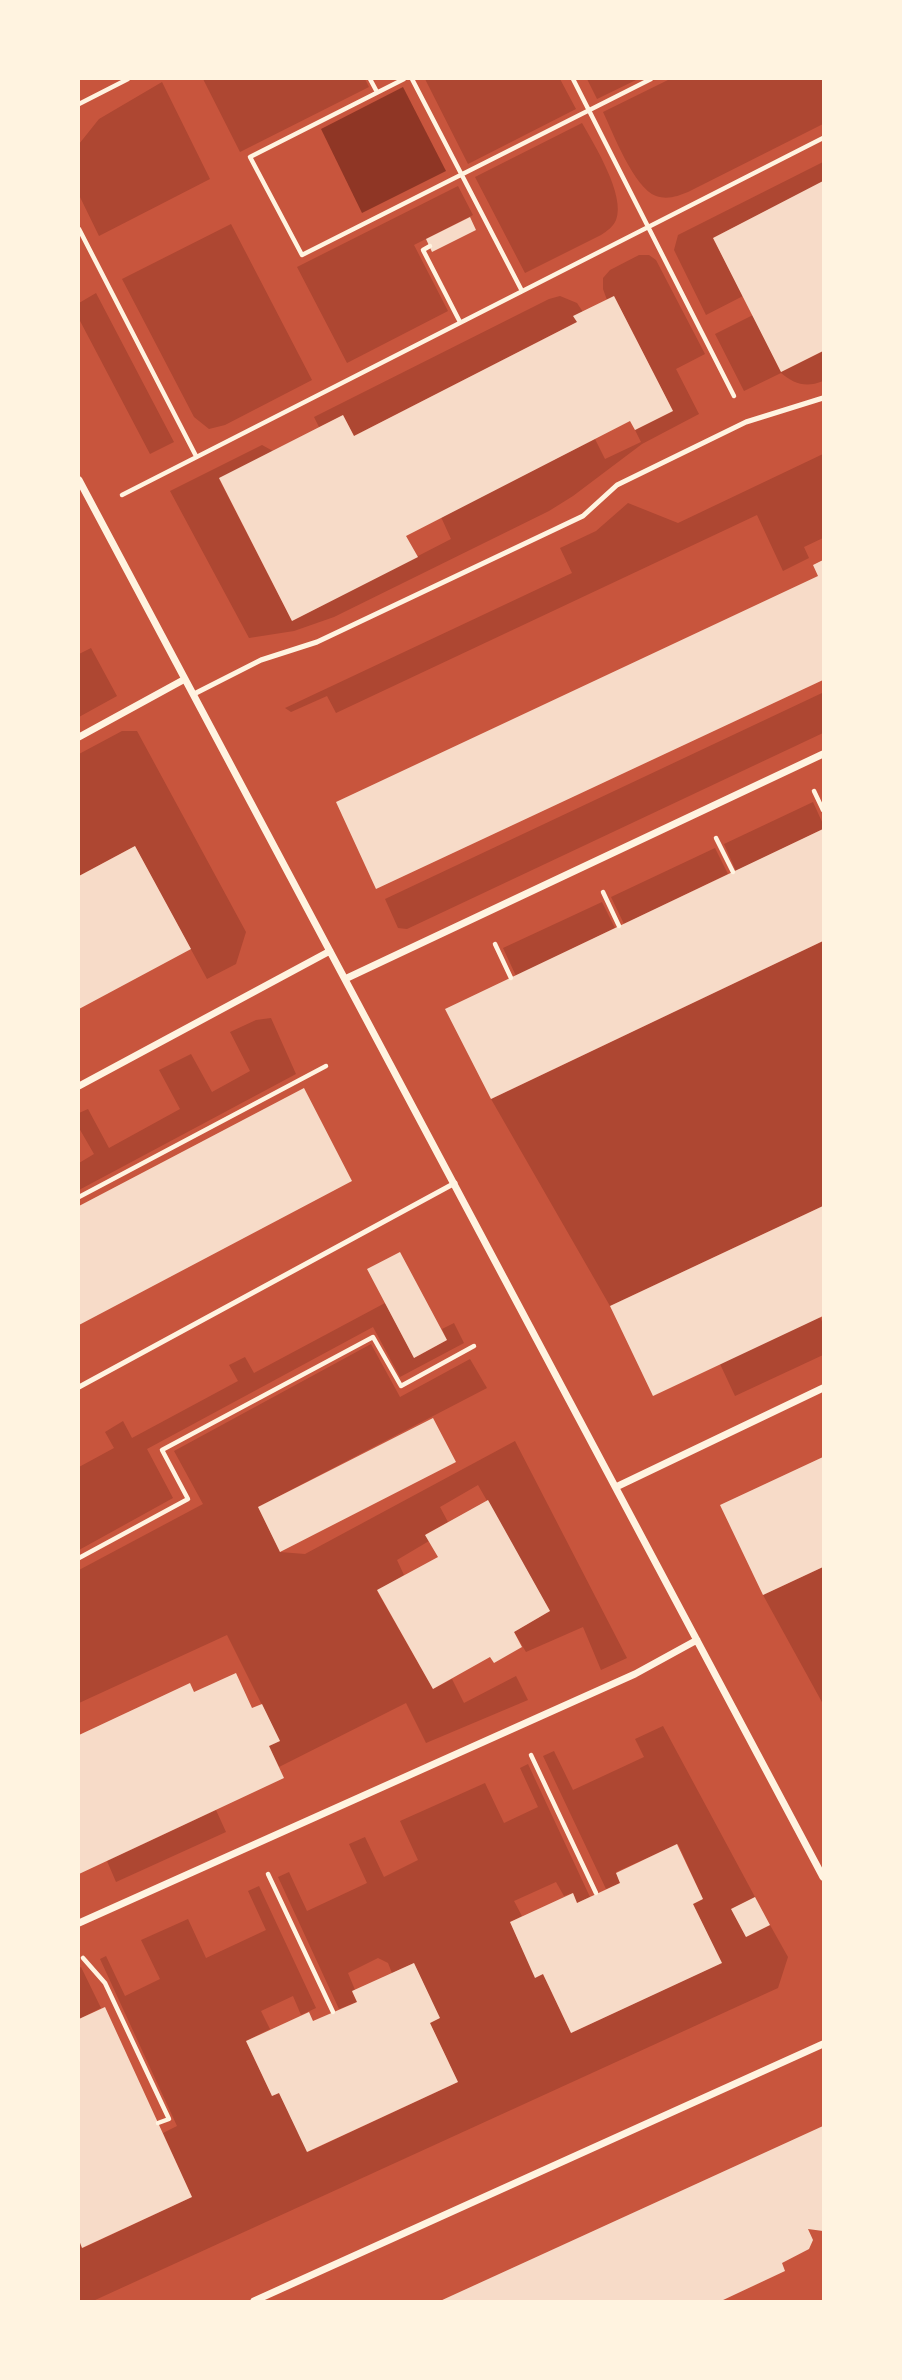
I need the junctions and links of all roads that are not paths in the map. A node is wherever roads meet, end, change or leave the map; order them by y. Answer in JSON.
{"nodes":[{"id":1,"x":823,"y":398,"type":"edge"},
{"id":2,"x":79,"y":480,"type":"edge"},
{"id":3,"x":185,"y":679,"type":"junction"},
{"id":4,"x":194,"y":694,"type":"junction"},
{"id":5,"x":79,"y":737,"type":"edge"},
{"id":6,"x":823,"y":754,"type":"edge"},
{"id":7,"x":330,"y":951,"type":"junction"},
{"id":8,"x":345,"y":979,"type":"junction"},
{"id":9,"x":79,"y":1086,"type":"edge"},
{"id":10,"x":455,"y":1183,"type":"junction"},
{"id":11,"x":79,"y":1387,"type":"edge"},
{"id":12,"x":823,"y":1388,"type":"edge"},
{"id":13,"x":617,"y":1487,"type":"junction"},
{"id":14,"x":697,"y":1640,"type":"junction"},
{"id":15,"x":823,"y":1877,"type":"edge"},
{"id":16,"x":79,"y":1923,"type":"edge"},
{"id":17,"x":823,"y":2044,"type":"edge"},
{"id":18,"x":254,"y":2301,"type":"edge"}],
"edges":[{"from":1,"to":4,"type":"lane"},
{"from":2,"to":3,"type":"street"},
{"from":3,"to":4,"type":"street"},
{"from":3,"to":5,"type":"street"},
{"from":4,"to":7,"type":"street"},
{"from":6,"to":8,"type":"street"},
{"from":7,"to":8,"type":"street"},
{"from":7,"to":9,"type":"street"},
{"from":8,"to":10,"type":"street"},
{"from":10,"to":11,"type":"lane"},
{"from":10,"to":13,"type":"street"},
{"from":12,"to":13,"type":"street"},
{"from":13,"to":14,"type":"street"},
{"from":14,"to":15,"type":"street"},
{"from":14,"to":16,"type":"street"},
{"from":17,"to":18,"type":"street"}]}
